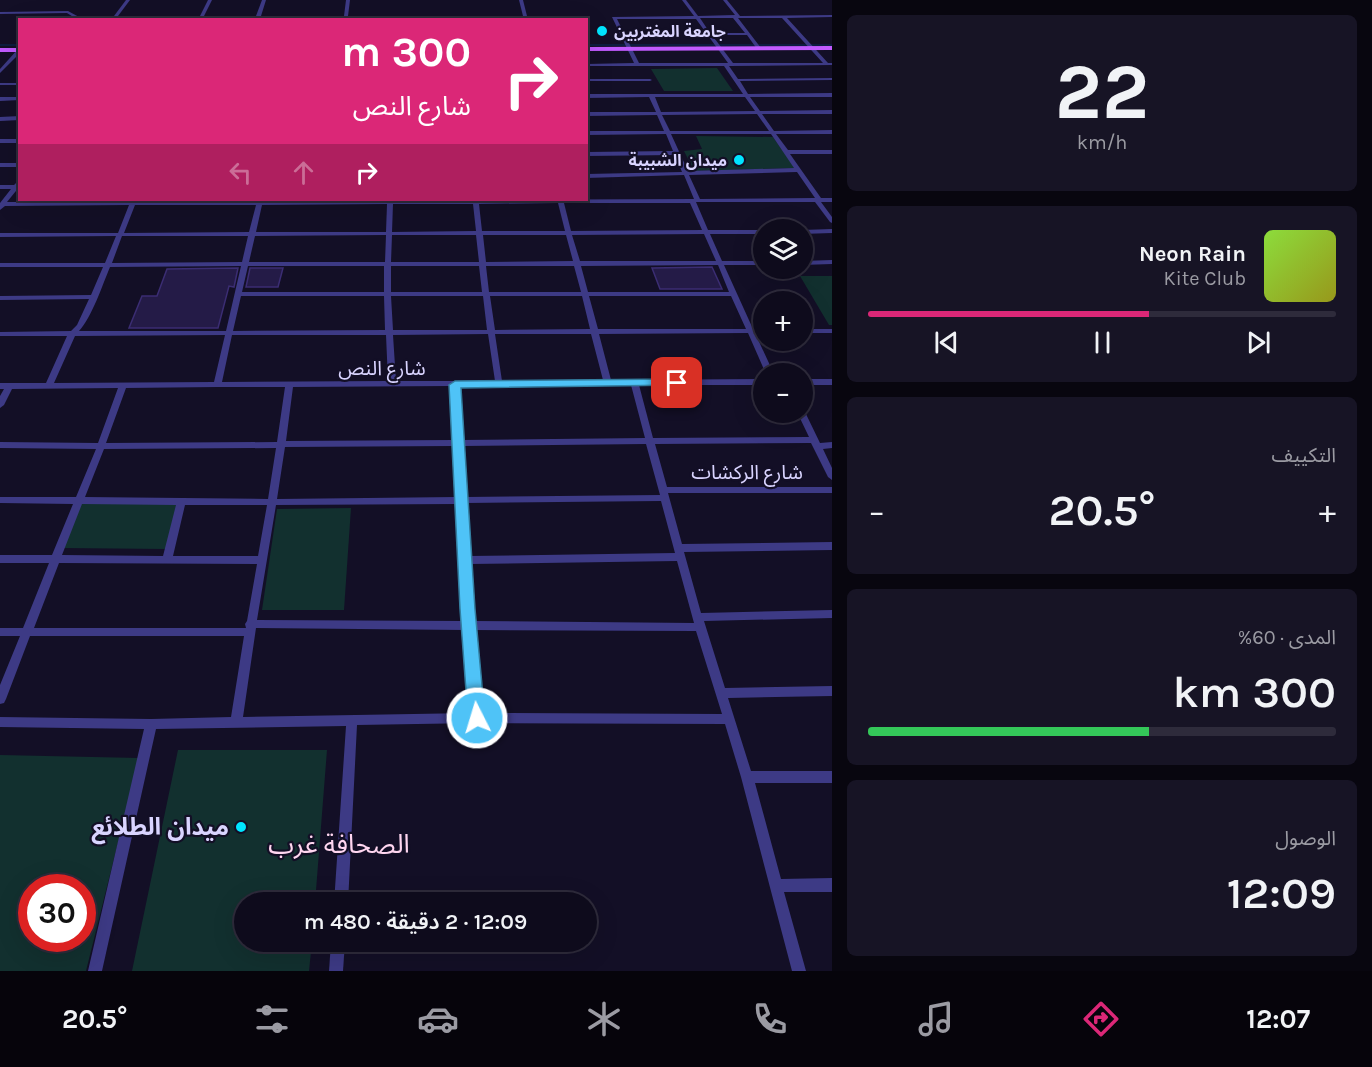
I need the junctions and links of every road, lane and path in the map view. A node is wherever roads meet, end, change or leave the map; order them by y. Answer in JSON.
{"nodes":[{"id":1,"x":128,"y":0,"type":"edge"},
{"id":2,"x":210,"y":0,"type":"edge"},
{"id":3,"x":264,"y":0,"type":"edge"},
{"id":4,"x":348,"y":0,"type":"edge"},
{"id":5,"x":521,"y":0,"type":"edge"},
{"id":6,"x":684,"y":0,"type":"edge"},
{"id":7,"x":724,"y":0,"type":"edge"},
{"id":8,"x":0,"y":13,"type":"edge"},
{"id":9,"x":696,"y":16,"type":"junction"},
{"id":10,"x":736,"y":16,"type":"junction"},
{"id":11,"x":783,"y":16,"type":"junction"},
{"id":12,"x":832,"y":16,"type":"edge"},
{"id":13,"x":115,"y":17,"type":"junction"},
{"id":14,"x":78,"y":18,"type":"joint"},
{"id":15,"x":200,"y":18,"type":"edge"},
{"id":16,"x":258,"y":18,"type":"edge"},
{"id":17,"x":345,"y":18,"type":"edge"},
{"id":18,"x":426,"y":18,"type":"edge"},
{"id":19,"x":526,"y":18,"type":"edge"},
{"id":20,"x":710,"y":34,"type":"junction"},
{"id":21,"x":748,"y":34,"type":"junction"},
{"id":22,"x":720,"y":48,"type":"junction"},
{"id":23,"x":759,"y":48,"type":"junction"},
{"id":24,"x":813,"y":48,"type":"junction"},
{"id":25,"x":832,"y":48,"type":"edge"},
{"id":26,"x":588,"y":49,"type":"edge"},
{"id":27,"x":629,"y":49,"type":"junction"},
{"id":28,"x":0,"y":50,"type":"edge"},
{"id":29,"x":18,"y":50,"type":"edge"},
{"id":30,"x":18,"y":52,"type":"edge"},
{"id":31,"x":830,"y":64,"type":"edge"},
{"id":32,"x":588,"y":65,"type":"edge"},
{"id":33,"x":640,"y":65,"type":"junction"},
{"id":34,"x":729,"y":65,"type":"junction"},
{"id":35,"x":3,"y":66,"type":"edge"},
{"id":36,"x":12,"y":66,"type":"dead end"},
{"id":37,"x":832,"y":69,"type":"edge"},
{"id":38,"x":0,"y":72,"type":"edge"},
{"id":39,"x":832,"y":79,"type":"edge"},
{"id":40,"x":588,"y":80,"type":"edge"},
{"id":41,"x":650,"y":80,"type":"junction"},
{"id":42,"x":737,"y":80,"type":"junction"},
{"id":43,"x":0,"y":84,"type":"edge"},
{"id":44,"x":18,"y":84,"type":"edge"},
{"id":45,"x":654,"y":95,"type":"junction"},
{"id":46,"x":747,"y":95,"type":"junction"},
{"id":47,"x":832,"y":95,"type":"edge"},
{"id":48,"x":588,"y":96,"type":"edge"},
{"id":49,"x":18,"y":98,"type":"edge"},
{"id":50,"x":0,"y":99,"type":"edge"},
{"id":51,"x":832,"y":112,"type":"edge"},
{"id":52,"x":659,"y":113,"type":"junction"},
{"id":53,"x":761,"y":113,"type":"junction"},
{"id":54,"x":588,"y":114,"type":"edge"},
{"id":55,"x":18,"y":118,"type":"edge"},
{"id":56,"x":0,"y":119,"type":"edge"},
{"id":57,"x":832,"y":132,"type":"edge"},
{"id":58,"x":588,"y":133,"type":"edge"},
{"id":59,"x":668,"y":133,"type":"junction"},
{"id":60,"x":774,"y":133,"type":"junction"},
{"id":61,"x":0,"y":141,"type":"edge"},
{"id":62,"x":18,"y":141,"type":"edge"},
{"id":63,"x":786,"y":152,"type":"junction"},
{"id":64,"x":832,"y":152,"type":"edge"},
{"id":65,"x":676,"y":153,"type":"junction"},
{"id":66,"x":588,"y":154,"type":"edge"},
{"id":67,"x":0,"y":165,"type":"edge"},
{"id":68,"x":18,"y":165,"type":"edge"},
{"id":69,"x":798,"y":170,"type":"junction"},
{"id":70,"x":686,"y":174,"type":"junction"},
{"id":71,"x":588,"y":176,"type":"edge"},
{"id":72,"x":17,"y":184,"type":"edge"},
{"id":73,"x":0,"y":187,"type":"edge"},
{"id":74,"x":818,"y":200,"type":"junction"},
{"id":75,"x":832,"y":200,"type":"edge"},
{"id":76,"x":275,"y":201,"type":"edge"},
{"id":77,"x":314,"y":201,"type":"edge"},
{"id":78,"x":330,"y":201,"type":"edge"},
{"id":79,"x":549,"y":201,"type":"edge"},
{"id":80,"x":584,"y":201,"type":"edge"},
{"id":81,"x":695,"y":201,"type":"junction"},
{"id":82,"x":443,"y":202,"type":"edge"},
{"id":83,"x":133,"y":203,"type":"junction"},
{"id":84,"x":260,"y":203,"type":"junction"},
{"id":85,"x":561,"y":203,"type":"junction"},
{"id":86,"x":390,"y":204,"type":"junction"},
{"id":87,"x":476,"y":204,"type":"junction"},
{"id":88,"x":1,"y":206,"type":"edge"},
{"id":89,"x":832,"y":221,"type":"edge"},
{"id":90,"x":832,"y":231,"type":"edge"},
{"id":91,"x":707,"y":232,"type":"junction"},
{"id":92,"x":753,"y":232,"type":"edge"},
{"id":93,"x":813,"y":232,"type":"edge"},
{"id":94,"x":388,"y":233,"type":"junction"},
{"id":95,"x":119,"y":234,"type":"junction"},
{"id":96,"x":252,"y":234,"type":"junction"},
{"id":97,"x":479,"y":234,"type":"junction"},
{"id":98,"x":569,"y":234,"type":"junction"},
{"id":99,"x":0,"y":235,"type":"edge"},
{"id":100,"x":832,"y":262,"type":"edge"},
{"id":101,"x":388,"y":263,"type":"junction"},
{"id":102,"x":483,"y":263,"type":"junction"},
{"id":103,"x":577,"y":263,"type":"junction"},
{"id":104,"x":753,"y":263,"type":"edge"},
{"id":105,"x":813,"y":263,"type":"edge"},
{"id":106,"x":721,"y":264,"type":"junction"},
{"id":107,"x":0,"y":265,"type":"edge"},
{"id":108,"x":244,"y":265,"type":"junction"},
{"id":109,"x":106,"y":266,"type":"junction"},
{"id":110,"x":238,"y":294,"type":"junction"},
{"id":111,"x":734,"y":294,"type":"junction"},
{"id":112,"x":486,"y":295,"type":"junction"},
{"id":113,"x":585,"y":295,"type":"junction"},
{"id":114,"x":388,"y":296,"type":"junction"},
{"id":115,"x":94,"y":297,"type":"junction"},
{"id":116,"x":0,"y":298,"type":"edge"},
{"id":117,"x":832,"y":330,"type":"edge"},
{"id":118,"x":491,"y":331,"type":"junction"},
{"id":119,"x":594,"y":331,"type":"junction"},
{"id":120,"x":813,"y":331,"type":"edge"},
{"id":121,"x":228,"y":332,"type":"junction"},
{"id":122,"x":751,"y":332,"type":"junction"},
{"id":123,"x":74,"y":333,"type":"junction"},
{"id":124,"x":390,"y":333,"type":"junction"},
{"id":125,"x":0,"y":334,"type":"edge"},
{"id":126,"x":765,"y":363,"type":"edge"},
{"id":127,"x":753,"y":382,"type":"edge"},
{"id":128,"x":813,"y":382,"type":"edge"},
{"id":129,"x":832,"y":382,"type":"edge"},
{"id":130,"x":608,"y":383,"type":"junction"},
{"id":131,"x":634,"y":383,"type":"junction"},
{"id":132,"x":289,"y":384,"type":"junction"},
{"id":133,"x":392,"y":384,"type":"junction"},
{"id":134,"x":499,"y":384,"type":"junction"},
{"id":135,"x":123,"y":385,"type":"junction"},
{"id":136,"x":217,"y":385,"type":"junction"},
{"id":137,"x":455,"y":385,"type":"junction"},
{"id":138,"x":5,"y":386,"type":"edge"},
{"id":139,"x":49,"y":386,"type":"junction"},
{"id":140,"x":0,"y":405,"type":"edge"},
{"id":141,"x":806,"y":423,"type":"edge"},
{"id":142,"x":650,"y":442,"type":"junction"},
{"id":143,"x":459,"y":443,"type":"junction"},
{"id":144,"x":815,"y":443,"type":"junction"},
{"id":145,"x":282,"y":444,"type":"junction"},
{"id":146,"x":0,"y":445,"type":"edge"},
{"id":147,"x":832,"y":445,"type":"edge"},
{"id":148,"x":101,"y":446,"type":"junction"},
{"id":149,"x":832,"y":477,"type":"edge"},
{"id":150,"x":832,"y":490,"type":"edge"},
{"id":151,"x":664,"y":494,"type":"junction"},
{"id":152,"x":0,"y":500,"type":"edge"},
{"id":153,"x":79,"y":501,"type":"junction"},
{"id":154,"x":462,"y":501,"type":"junction"},
{"id":155,"x":181,"y":502,"type":"junction"},
{"id":156,"x":273,"y":502,"type":"junction"},
{"id":157,"x":832,"y":546,"type":"edge"},
{"id":158,"x":681,"y":553,"type":"junction"},
{"id":159,"x":0,"y":559,"type":"edge"},
{"id":160,"x":54,"y":559,"type":"junction"},
{"id":161,"x":167,"y":560,"type":"junction"},
{"id":162,"x":262,"y":560,"type":"junction"},
{"id":163,"x":465,"y":560,"type":"junction"},
{"id":164,"x":832,"y":614,"type":"edge"},
{"id":165,"x":700,"y":622,"type":"junction"},
{"id":166,"x":469,"y":627,"type":"junction"},
{"id":167,"x":249,"y":628,"type":"junction"},
{"id":168,"x":0,"y":632,"type":"edge"},
{"id":169,"x":26,"y":632,"type":"junction"},
{"id":170,"x":832,"y":691,"type":"edge"},
{"id":171,"x":722,"y":693,"type":"junction"},
{"id":172,"x":0,"y":699,"type":"edge"},
{"id":173,"x":477,"y":718,"type":"junction"},
{"id":174,"x":729,"y":719,"type":"junction"},
{"id":175,"x":352,"y":720,"type":"junction"},
{"id":176,"x":0,"y":722,"type":"edge"},
{"id":177,"x":236,"y":723,"type":"junction"},
{"id":178,"x":151,"y":724,"type":"junction"},
{"id":179,"x":747,"y":777,"type":"junction"},
{"id":180,"x":832,"y":777,"type":"edge"},
{"id":181,"x":832,"y":885,"type":"edge"},
{"id":182,"x":776,"y":886,"type":"junction"},
{"id":183,"x":342,"y":892,"type":"edge"},
{"id":184,"x":337,"y":952,"type":"edge"},
{"id":185,"x":95,"y":971,"type":"edge"},
{"id":186,"x":336,"y":971,"type":"edge"},
{"id":187,"x":799,"y":971,"type":"edge"}],
"edges":[{"from":1,"to":13,"type":"street"},
{"from":2,"to":15,"type":"street"},
{"from":3,"to":16,"type":"street"},
{"from":4,"to":17,"type":"street"},
{"from":5,"to":19,"type":"street"},
{"from":6,"to":9,"type":"street"},
{"from":7,"to":10,"type":"street"},
{"from":8,"to":14,"type":"street"},
{"from":9,"to":10,"type":"street"},
{"from":9,"to":20,"type":"street"},
{"from":9,"to":27,"type":"street"},
{"from":10,"to":11,"type":"street"},
{"from":10,"to":21,"type":"street"},
{"from":11,"to":12,"type":"street"},
{"from":11,"to":24,"type":"street"},
{"from":13,"to":14,"type":"street"},
{"from":13,"to":15,"type":"street"},
{"from":15,"to":16,"type":"street"},
{"from":16,"to":17,"type":"street"},
{"from":17,"to":18,"type":"street"},
{"from":20,"to":21,"type":"street"},
{"from":20,"to":22,"type":"street"},
{"from":21,"to":23,"type":"street"},
{"from":22,"to":23,"type":"main road"},
{"from":22,"to":27,"type":"main road"},
{"from":22,"to":34,"type":"street"},
{"from":23,"to":24,"type":"main road"},
{"from":24,"to":25,"type":"main road"},
{"from":24,"to":31,"type":"street"},
{"from":26,"to":27,"type":"main road"},
{"from":27,"to":33,"type":"street"},
{"from":28,"to":29,"type":"main road"},
{"from":30,"to":35,"type":"street"},
{"from":31,"to":34,"type":"street"},
{"from":31,"to":37,"type":"street"},
{"from":32,"to":33,"type":"street"},
{"from":33,"to":34,"type":"street"},
{"from":33,"to":41,"type":"street"},
{"from":34,"to":42,"type":"street"},
{"from":35,"to":36,"type":"street"},
{"from":35,"to":38,"type":"street"},
{"from":39,"to":42,"type":"street"},
{"from":40,"to":41,"type":"street"},
{"from":41,"to":45,"type":"street"},
{"from":42,"to":46,"type":"street"},
{"from":43,"to":44,"type":"street"},
{"from":45,"to":46,"type":"street"},
{"from":45,"to":48,"type":"street"},
{"from":45,"to":52,"type":"street"},
{"from":46,"to":47,"type":"street"},
{"from":46,"to":53,"type":"street"},
{"from":49,"to":50,"type":"street"},
{"from":51,"to":53,"type":"street"},
{"from":52,"to":53,"type":"street"},
{"from":52,"to":54,"type":"street"},
{"from":52,"to":59,"type":"street"},
{"from":53,"to":60,"type":"street"},
{"from":55,"to":56,"type":"street"},
{"from":57,"to":60,"type":"street"},
{"from":58,"to":59,"type":"street"},
{"from":59,"to":60,"type":"street"},
{"from":59,"to":65,"type":"street"},
{"from":60,"to":63,"type":"street"},
{"from":61,"to":62,"type":"street"},
{"from":63,"to":64,"type":"street"},
{"from":63,"to":69,"type":"street"},
{"from":65,"to":66,"type":"street"},
{"from":65,"to":70,"type":"street"},
{"from":67,"to":68,"type":"street"},
{"from":69,"to":70,"type":"street"},
{"from":69,"to":74,"type":"street"},
{"from":70,"to":71,"type":"street"},
{"from":70,"to":81,"type":"street"},
{"from":72,"to":73,"type":"street"},
{"from":72,"to":88,"type":"street"},
{"from":74,"to":75,"type":"street"},
{"from":74,"to":81,"type":"street"},
{"from":74,"to":89,"type":"street"},
{"from":76,"to":77,"type":"street"},
{"from":76,"to":84,"type":"street"},
{"from":77,"to":78,"type":"street"},
{"from":78,"to":86,"type":"street"},
{"from":79,"to":85,"type":"street"},
{"from":79,"to":87,"type":"street"},
{"from":80,"to":81,"type":"street"},
{"from":80,"to":85,"type":"street"},
{"from":81,"to":91,"type":"street"},
{"from":82,"to":86,"type":"street"},
{"from":82,"to":87,"type":"street"},
{"from":83,"to":84,"type":"street"},
{"from":83,"to":88,"type":"street"},
{"from":83,"to":95,"type":"street"},
{"from":84,"to":96,"type":"street"},
{"from":85,"to":98,"type":"street"},
{"from":86,"to":94,"type":"street"},
{"from":87,"to":97,"type":"street"},
{"from":90,"to":93,"type":"street"},
{"from":91,"to":92,"type":"street"},
{"from":91,"to":98,"type":"street"},
{"from":91,"to":106,"type":"street"},
{"from":94,"to":96,"type":"street"},
{"from":94,"to":97,"type":"street"},
{"from":94,"to":101,"type":"street"},
{"from":95,"to":96,"type":"street"},
{"from":95,"to":99,"type":"street"},
{"from":95,"to":109,"type":"street"},
{"from":96,"to":108,"type":"street"},
{"from":97,"to":98,"type":"street"},
{"from":97,"to":102,"type":"street"},
{"from":98,"to":103,"type":"street"},
{"from":100,"to":105,"type":"street"},
{"from":101,"to":102,"type":"street"},
{"from":101,"to":108,"type":"street"},
{"from":101,"to":114,"type":"street"},
{"from":102,"to":103,"type":"street"},
{"from":102,"to":112,"type":"street"},
{"from":103,"to":106,"type":"street"},
{"from":103,"to":113,"type":"street"},
{"from":104,"to":106,"type":"street"},
{"from":106,"to":111,"type":"street"},
{"from":107,"to":109,"type":"street"},
{"from":108,"to":109,"type":"street"},
{"from":108,"to":110,"type":"street"},
{"from":109,"to":115,"type":"street"},
{"from":110,"to":114,"type":"street"},
{"from":110,"to":121,"type":"street"},
{"from":111,"to":113,"type":"street"},
{"from":111,"to":122,"type":"street"},
{"from":112,"to":113,"type":"street"},
{"from":112,"to":114,"type":"street"},
{"from":112,"to":118,"type":"street"},
{"from":113,"to":119,"type":"street"},
{"from":114,"to":124,"type":"street"},
{"from":115,"to":116,"type":"street"},
{"from":115,"to":123,"type":"street"},
{"from":117,"to":120,"type":"street"},
{"from":118,"to":119,"type":"street"},
{"from":118,"to":124,"type":"street"},
{"from":118,"to":134,"type":"street"},
{"from":119,"to":122,"type":"street"},
{"from":119,"to":130,"type":"street"},
{"from":121,"to":123,"type":"street"},
{"from":121,"to":124,"type":"street"},
{"from":121,"to":136,"type":"street"},
{"from":122,"to":126,"type":"street"},
{"from":123,"to":125,"type":"street"},
{"from":123,"to":139,"type":"street"},
{"from":124,"to":133,"type":"street"},
{"from":127,"to":131,"type":"street","name":"شارع النص"},
{"from":128,"to":129,"type":"street"},
{"from":130,"to":131,"type":"street","name":"شارع النص"},
{"from":130,"to":134,"type":"street","name":"شارع النص"},
{"from":131,"to":142,"type":"street"},
{"from":132,"to":133,"type":"street","name":"شارع النص"},
{"from":132,"to":136,"type":"street","name":"شارع النص"},
{"from":132,"to":145,"type":"street"},
{"from":133,"to":137,"type":"street","name":"شارع النص"},
{"from":134,"to":137,"type":"street","name":"شارع النص"},
{"from":135,"to":136,"type":"street","name":"شارع النص"},
{"from":135,"to":139,"type":"street","name":"شارع النص"},
{"from":135,"to":148,"type":"street"},
{"from":137,"to":143,"type":"street"},
{"from":138,"to":139,"type":"street","name":"شارع النص"},
{"from":138,"to":140,"type":"street"},
{"from":141,"to":144,"type":"street"},
{"from":142,"to":143,"type":"street"},
{"from":142,"to":144,"type":"street"},
{"from":142,"to":151,"type":"street"},
{"from":143,"to":145,"type":"street"},
{"from":143,"to":154,"type":"street"},
{"from":144,"to":147,"type":"street"},
{"from":144,"to":149,"type":"street"},
{"from":145,"to":148,"type":"street"},
{"from":145,"to":156,"type":"street"},
{"from":146,"to":148,"type":"street"},
{"from":148,"to":153,"type":"street"},
{"from":150,"to":151,"type":"street","name":"شارع الركشات"},
{"from":151,"to":154,"type":"street","name":"شارع الركشات"},
{"from":151,"to":158,"type":"street"},
{"from":152,"to":153,"type":"street","name":"شارع الركشات"},
{"from":153,"to":155,"type":"street","name":"شارع الركشات"},
{"from":153,"to":160,"type":"street"},
{"from":154,"to":156,"type":"street","name":"شارع الركشات"},
{"from":154,"to":163,"type":"street"},
{"from":155,"to":156,"type":"street","name":"شارع الركشات"},
{"from":155,"to":161,"type":"street"},
{"from":156,"to":162,"type":"street"},
{"from":157,"to":158,"type":"street"},
{"from":158,"to":163,"type":"street"},
{"from":158,"to":165,"type":"street"},
{"from":159,"to":160,"type":"street"},
{"from":160,"to":161,"type":"street"},
{"from":160,"to":169,"type":"street"},
{"from":161,"to":162,"type":"street"},
{"from":162,"to":167,"type":"street"},
{"from":163,"to":166,"type":"street"},
{"from":164,"to":165,"type":"street"},
{"from":165,"to":166,"type":"street"},
{"from":165,"to":171,"type":"street"},
{"from":166,"to":167,"type":"street"},
{"from":166,"to":173,"type":"street"},
{"from":167,"to":169,"type":"street"},
{"from":167,"to":177,"type":"street"},
{"from":168,"to":169,"type":"street"},
{"from":169,"to":172,"type":"street"},
{"from":170,"to":171,"type":"street"},
{"from":171,"to":174,"type":"street"},
{"from":173,"to":174,"type":"street"},
{"from":173,"to":175,"type":"street"},
{"from":174,"to":179,"type":"street"},
{"from":175,"to":177,"type":"street"},
{"from":175,"to":183,"type":"street"},
{"from":176,"to":178,"type":"street"},
{"from":177,"to":178,"type":"street"},
{"from":178,"to":185,"type":"street"},
{"from":179,"to":180,"type":"street"},
{"from":179,"to":182,"type":"street"},
{"from":181,"to":182,"type":"street"},
{"from":182,"to":187,"type":"street"},
{"from":184,"to":186,"type":"street"}]}
